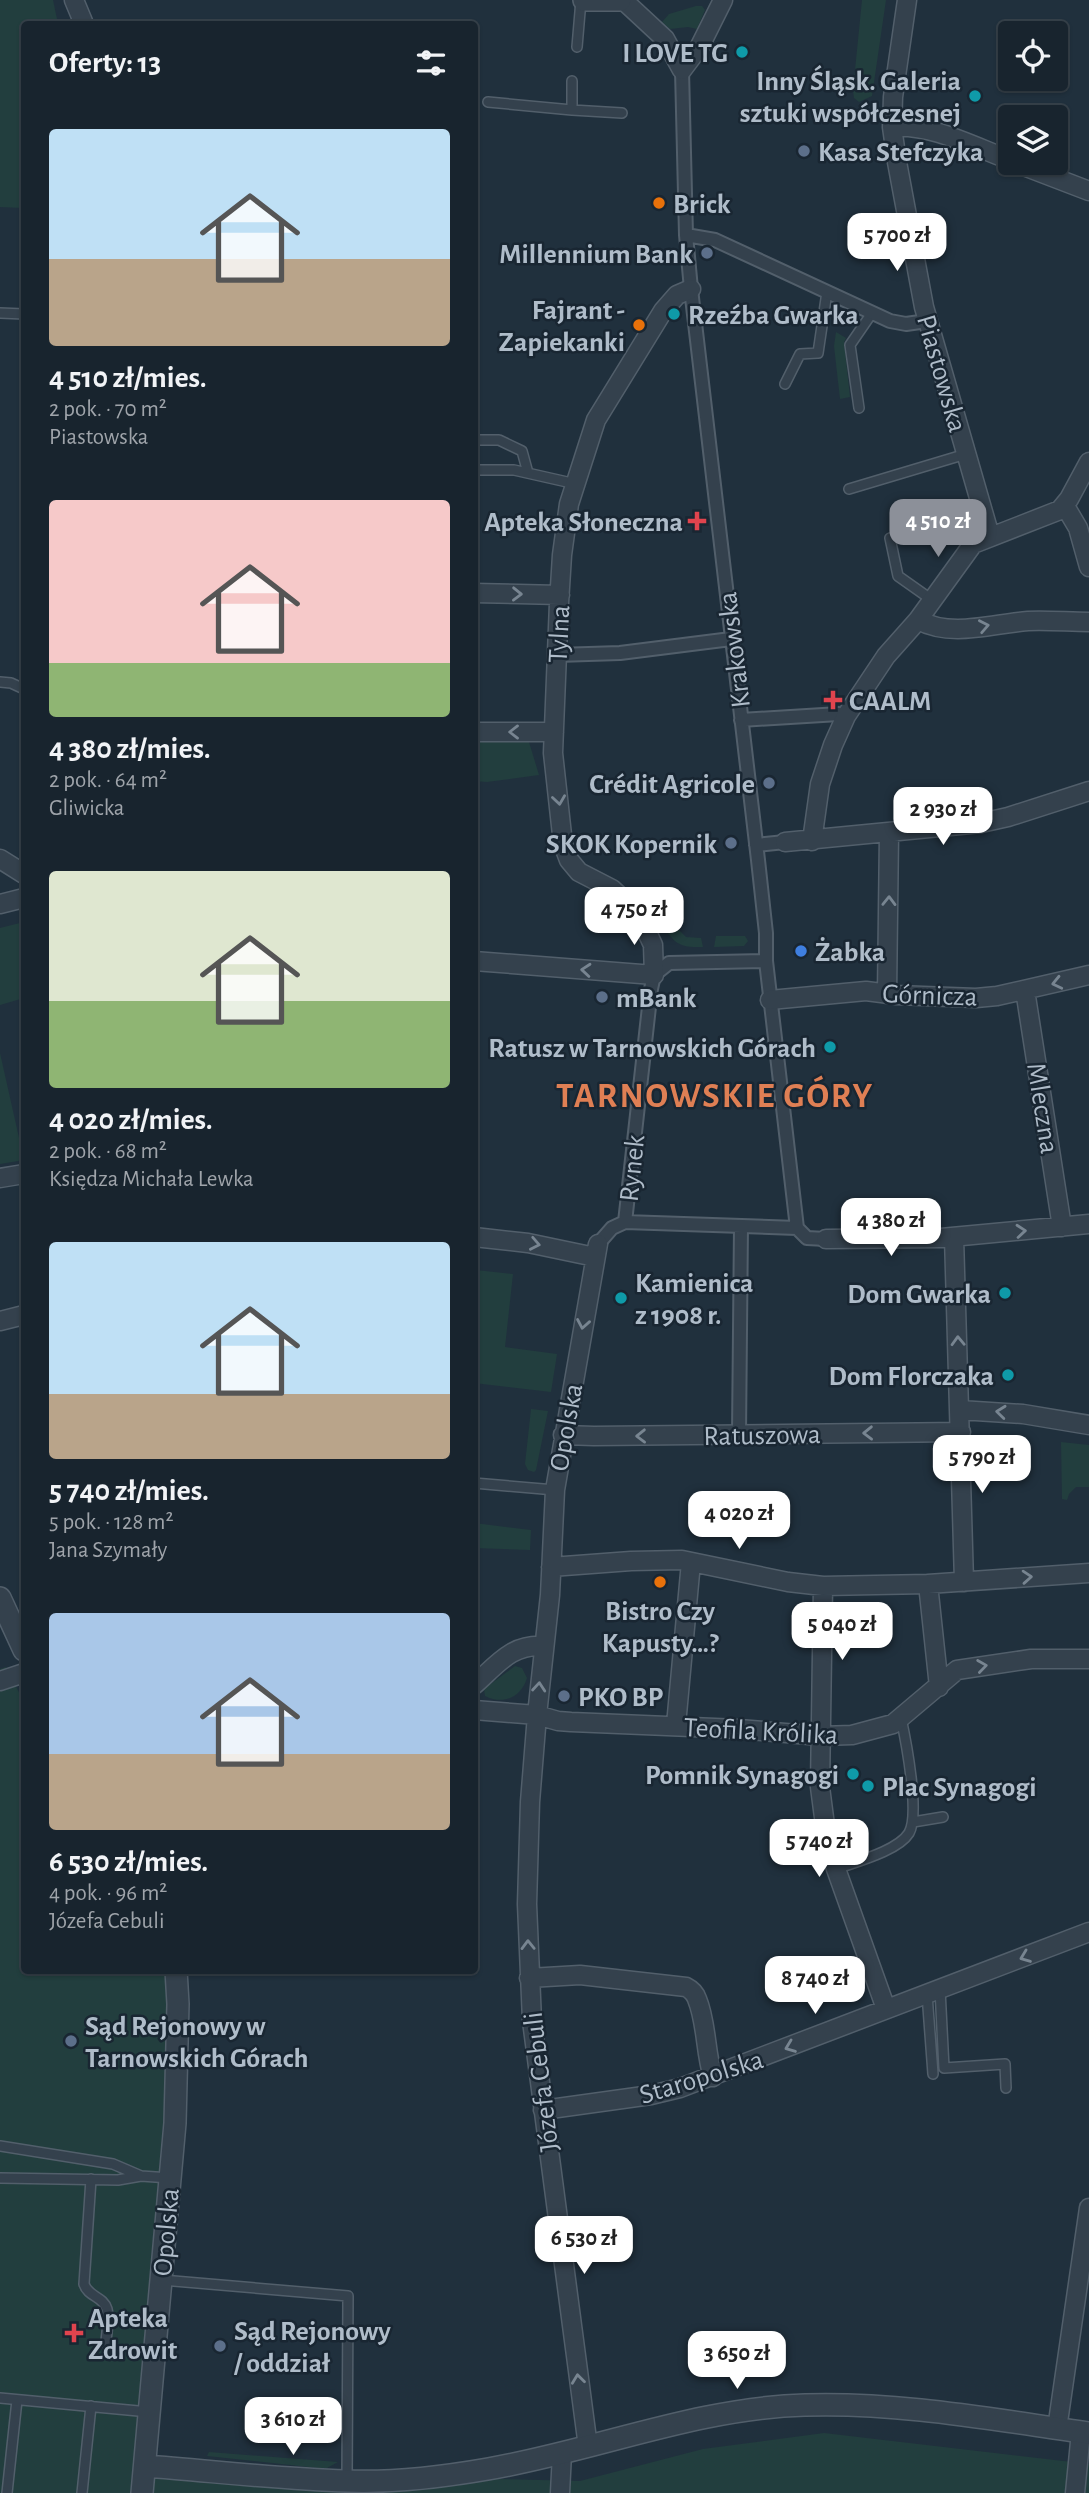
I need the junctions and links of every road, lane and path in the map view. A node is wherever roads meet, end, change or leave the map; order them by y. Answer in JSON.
{"nodes":[{"id":1,"x":74,"y":0,"type":"edge"},
{"id":2,"x":87,"y":0,"type":"edge"},
{"id":3,"x":582,"y":0,"type":"edge"},
{"id":4,"x":622,"y":0,"type":"edge"},
{"id":5,"x":723,"y":0,"type":"edge"},
{"id":6,"x":907,"y":0,"type":"edge"},
{"id":7,"x":84,"y":21,"type":"edge"},
{"id":8,"x":86,"y":21,"type":"edge"},
{"id":9,"x":577,"y":47,"type":"dead end"},
{"id":10,"x":682,"y":70,"type":"junction"},
{"id":11,"x":572,"y":81,"type":"dead end"},
{"id":12,"x":488,"y":103,"type":"dead end"},
{"id":13,"x":572,"y":110,"type":"junction"},
{"id":14,"x":622,"y":113,"type":"dead end"},
{"id":15,"x":892,"y":127,"type":"junction"},
{"id":16,"x":998,"y":156,"type":"edge"},
{"id":17,"x":1047,"y":175,"type":"edge"},
{"id":18,"x":1089,"y":191,"type":"edge"},
{"id":19,"x":686,"y":235,"type":"junction"},
{"id":20,"x":691,"y":289,"type":"junction"},
{"id":21,"x":827,"y":292,"type":"junction"},
{"id":22,"x":0,"y":313,"type":"edge"},
{"id":23,"x":872,"y":313,"type":"junction"},
{"id":24,"x":21,"y":314,"type":"edge"},
{"id":25,"x":927,"y":321,"type":"junction"},
{"id":26,"x":785,"y":384,"type":"dead end"},
{"id":27,"x":859,"y":408,"type":"dead end"},
{"id":28,"x":478,"y":440,"type":"edge"},
{"id":29,"x":966,"y":454,"type":"junction"},
{"id":30,"x":1089,"y":463,"type":"edge"},
{"id":31,"x":478,"y":470,"type":"edge"},
{"id":32,"x":528,"y":473,"type":"junction"},
{"id":33,"x":576,"y":484,"type":"junction"},
{"id":34,"x":849,"y":489,"type":"dead end"},
{"id":35,"x":1065,"y":506,"type":"junction"},
{"id":36,"x":990,"y":536,"type":"junction"},
{"id":37,"x":890,"y":538,"type":"dead end"},
{"id":38,"x":1089,"y":567,"type":"edge"},
{"id":39,"x":478,"y":593,"type":"edge"},
{"id":40,"x":560,"y":595,"type":"junction"},
{"id":41,"x":932,"y":600,"type":"junction"},
{"id":42,"x":918,"y":620,"type":"junction"},
{"id":43,"x":1089,"y":622,"type":"edge"},
{"id":44,"x":731,"y":639,"type":"junction"},
{"id":45,"x":557,"y":655,"type":"junction"},
{"id":46,"x":0,"y":682,"type":"edge"},
{"id":47,"x":21,"y":688,"type":"edge"},
{"id":48,"x":839,"y":714,"type":"dead end"},
{"id":49,"x":741,"y":720,"type":"junction"},
{"id":50,"x":478,"y":732,"type":"edge"},
{"id":51,"x":554,"y":732,"type":"junction"},
{"id":52,"x":1089,"y":790,"type":"edge"},
{"id":53,"x":889,"y":833,"type":"junction"},
{"id":54,"x":812,"y":841,"type":"junction"},
{"id":55,"x":785,"y":842,"type":"joint"},
{"id":56,"x":756,"y":845,"type":"junction"},
{"id":57,"x":0,"y":859,"type":"edge"},
{"id":58,"x":21,"y":872,"type":"edge"},
{"id":59,"x":21,"y":899,"type":"edge"},
{"id":60,"x":0,"y":904,"type":"edge"},
{"id":61,"x":478,"y":961,"type":"edge"},
{"id":62,"x":766,"y":961,"type":"junction"},
{"id":63,"x":654,"y":975,"type":"junction"},
{"id":64,"x":1089,"y":975,"type":"edge"},
{"id":65,"x":1025,"y":990,"type":"junction"},
{"id":66,"x":887,"y":993,"type":"junction"},
{"id":67,"x":770,"y":1000,"type":"junction"},
{"id":68,"x":21,"y":1174,"type":"edge"},
{"id":69,"x":0,"y":1178,"type":"edge"},
{"id":70,"x":625,"y":1222,"type":"junction"},
{"id":71,"x":1089,"y":1224,"type":"edge"},
{"id":72,"x":741,"y":1226,"type":"junction"},
{"id":73,"x":1062,"y":1227,"type":"junction"},
{"id":74,"x":797,"y":1228,"type":"junction"},
{"id":75,"x":478,"y":1237,"type":"edge"},
{"id":76,"x":954,"y":1237,"type":"junction"},
{"id":77,"x":826,"y":1240,"type":"joint"},
{"id":78,"x":597,"y":1251,"type":"junction"},
{"id":79,"x":21,"y":1316,"type":"edge"},
{"id":80,"x":0,"y":1321,"type":"edge"},
{"id":81,"x":960,"y":1410,"type":"junction"},
{"id":82,"x":1089,"y":1425,"type":"edge"},
{"id":83,"x":961,"y":1432,"type":"junction"},
{"id":84,"x":739,"y":1434,"type":"junction"},
{"id":85,"x":564,"y":1435,"type":"junction"},
{"id":86,"x":478,"y":1483,"type":"edge"},
{"id":87,"x":555,"y":1490,"type":"junction"},
{"id":88,"x":691,"y":1562,"type":"junction"},
{"id":89,"x":551,"y":1567,"type":"junction"},
{"id":90,"x":1089,"y":1573,"type":"edge"},
{"id":91,"x":964,"y":1582,"type":"junction"},
{"id":92,"x":928,"y":1584,"type":"junction"},
{"id":93,"x":823,"y":1586,"type":"junction"},
{"id":94,"x":0,"y":1598,"type":"edge"},
{"id":95,"x":21,"y":1644,"type":"edge"},
{"id":96,"x":543,"y":1646,"type":"junction"},
{"id":97,"x":1089,"y":1659,"type":"edge"},
{"id":98,"x":21,"y":1674,"type":"edge"},
{"id":99,"x":0,"y":1681,"type":"edge"},
{"id":100,"x":478,"y":1682,"type":"edge"},
{"id":101,"x":939,"y":1687,"type":"junction"},
{"id":102,"x":478,"y":1710,"type":"edge"},
{"id":103,"x":537,"y":1715,"type":"junction"},
{"id":104,"x":901,"y":1718,"type":"junction"},
{"id":105,"x":676,"y":1725,"type":"junction"},
{"id":106,"x":821,"y":1736,"type":"junction"},
{"id":107,"x":943,"y":1817,"type":"dead end"},
{"id":108,"x":913,"y":1822,"type":"junction"},
{"id":109,"x":836,"y":1869,"type":"junction"},
{"id":110,"x":1089,"y":1932,"type":"edge"},
{"id":111,"x":176,"y":1974,"type":"edge"},
{"id":112,"x":529,"y":1978,"type":"junction"},
{"id":113,"x":934,"y":1992,"type":"junction"},
{"id":114,"x":886,"y":2009,"type":"junction"},
{"id":115,"x":933,"y":2074,"type":"dead end"},
{"id":116,"x":713,"y":2077,"type":"junction"},
{"id":117,"x":1006,"y":2088,"type":"dead end"},
{"id":118,"x":543,"y":2110,"type":"junction"},
{"id":119,"x":0,"y":2146,"type":"edge"},
{"id":120,"x":141,"y":2176,"type":"junction"},
{"id":121,"x":5,"y":2178,"type":"edge"},
{"id":122,"x":170,"y":2178,"type":"junction"},
{"id":123,"x":91,"y":2179,"type":"junction"},
{"id":124,"x":0,"y":2187,"type":"edge"},
{"id":125,"x":1089,"y":2208,"type":"edge"},
{"id":126,"x":1087,"y":2240,"type":"edge"},
{"id":127,"x":161,"y":2280,"type":"junction"},
{"id":128,"x":106,"y":2344,"type":"dead end"},
{"id":129,"x":0,"y":2398,"type":"edge"},
{"id":130,"x":17,"y":2400,"type":"junction"},
{"id":131,"x":91,"y":2406,"type":"junction"},
{"id":132,"x":150,"y":2412,"type":"junction"},
{"id":133,"x":1056,"y":2428,"type":"junction"},
{"id":134,"x":1085,"y":2433,"type":"edge"},
{"id":135,"x":587,"y":2447,"type":"junction"},
{"id":136,"x":562,"y":2454,"type":"junction"},
{"id":137,"x":145,"y":2466,"type":"junction"},
{"id":138,"x":347,"y":2481,"type":"junction"},
{"id":139,"x":8,"y":2493,"type":"edge"},
{"id":140,"x":82,"y":2493,"type":"edge"},
{"id":141,"x":142,"y":2493,"type":"edge"},
{"id":142,"x":561,"y":2493,"type":"edge"},
{"id":143,"x":1075,"y":2493,"type":"edge"}],
"edges":[{"from":1,"to":7,"type":"street"},
{"from":2,"to":8,"type":"street"},
{"from":3,"to":4,"type":"street"},
{"from":3,"to":9,"type":"lane"},
{"from":4,"to":10,"type":"street","name":"Krakowska"},
{"from":5,"to":10,"type":"street"},
{"from":6,"to":15,"type":"street","name":"Piastowska"},
{"from":10,"to":19,"type":"street","name":"Krakowska"},
{"from":11,"to":13,"type":"lane"},
{"from":12,"to":13,"type":"lane"},
{"from":13,"to":14,"type":"lane"},
{"from":15,"to":16,"type":"street"},
{"from":15,"to":25,"type":"street","name":"Piastowska"},
{"from":17,"to":18,"type":"street"},
{"from":19,"to":20,"type":"street","name":"Krakowska"},
{"from":19,"to":21,"type":"street"},
{"from":20,"to":33,"type":"street","name":"Tylna"},
{"from":20,"to":44,"type":"street","name":"Krakowska"},
{"from":21,"to":23,"type":"street"},
{"from":21,"to":26,"type":"lane"},
{"from":22,"to":24,"type":"lane"},
{"from":23,"to":25,"type":"street"},
{"from":23,"to":27,"type":"lane"},
{"from":25,"to":29,"type":"street","name":"Piastowska"},
{"from":28,"to":32,"type":"lane"},
{"from":29,"to":34,"type":"lane"},
{"from":29,"to":36,"type":"street","name":"Piastowska"},
{"from":30,"to":35,"type":"street"},
{"from":31,"to":32,"type":"lane"},
{"from":32,"to":33,"type":"lane"},
{"from":33,"to":40,"type":"street","name":"Tylna"},
{"from":35,"to":36,"type":"street"},
{"from":35,"to":38,"type":"street"},
{"from":36,"to":41,"type":"street"},
{"from":37,"to":41,"type":"lane"},
{"from":39,"to":40,"type":"street","one_way":true},
{"from":40,"to":45,"type":"street","name":"Tylna"},
{"from":41,"to":42,"type":"street"},
{"from":42,"to":43,"type":"street","one_way":true},
{"from":42,"to":54,"type":"street"},
{"from":44,"to":45,"type":"street"},
{"from":44,"to":49,"type":"street","name":"Krakowska"},
{"from":45,"to":51,"type":"street","name":"Tylna"},
{"from":46,"to":47,"type":"lane"},
{"from":48,"to":49,"type":"street"},
{"from":49,"to":56,"type":"street","name":"Krakowska"},
{"from":51,"to":50,"type":"street","one_way":true},
{"from":51,"to":63,"type":"street","name":"Tylna","one_way":true},
{"from":52,"to":53,"type":"street"},
{"from":53,"to":54,"type":"street"},
{"from":66,"to":53,"type":"street","one_way":true},
{"from":54,"to":55,"type":"street"},
{"from":55,"to":56,"type":"street"},
{"from":56,"to":62,"type":"street","name":"Krakowska"},
{"from":57,"to":58,"type":"street"},
{"from":59,"to":60,"type":"street"},
{"from":63,"to":61,"type":"street","one_way":true},
{"from":62,"to":63,"type":"street"},
{"from":62,"to":67,"type":"street","name":"Krakowska"},
{"from":63,"to":70,"type":"street","name":"Rynek"},
{"from":64,"to":65,"type":"street","name":"Górnicza","one_way":true},
{"from":65,"to":66,"type":"street","name":"Górnicza"},
{"from":65,"to":73,"type":"street","name":"Mleczna"},
{"from":66,"to":67,"type":"street","name":"Górnicza"},
{"from":67,"to":74,"type":"street","name":"Krakowska"},
{"from":68,"to":69,"type":"street"},
{"from":70,"to":72,"type":"street","name":"Rynek"},
{"from":70,"to":78,"type":"street"},
{"from":71,"to":73,"type":"street"},
{"from":72,"to":74,"type":"street","name":"Rynek"},
{"from":72,"to":84,"type":"street"},
{"from":76,"to":73,"type":"street","one_way":true},
{"from":74,"to":77,"type":"street"},
{"from":75,"to":78,"type":"street","one_way":true},
{"from":76,"to":77,"type":"street"},
{"from":81,"to":76,"type":"street","one_way":true},
{"from":78,"to":85,"type":"street","name":"Opolska","one_way":true},
{"from":79,"to":80,"type":"street"},
{"from":82,"to":81,"type":"street","one_way":true},
{"from":81,"to":83,"type":"street"},
{"from":83,"to":84,"type":"street","name":"Ratuszowa","one_way":true},
{"from":83,"to":91,"type":"street"},
{"from":84,"to":85,"type":"street","name":"Ratuszowa","one_way":true},
{"from":85,"to":87,"type":"street","name":"Opolska"},
{"from":86,"to":87,"type":"lane"},
{"from":87,"to":89,"type":"street","name":"Opolska"},
{"from":88,"to":89,"type":"street"},
{"from":88,"to":93,"type":"street"},
{"from":88,"to":105,"type":"street"},
{"from":89,"to":96,"type":"street","name":"Opolska"},
{"from":91,"to":90,"type":"street","one_way":true},
{"from":91,"to":92,"type":"street"},
{"from":92,"to":93,"type":"street"},
{"from":92,"to":101,"type":"street"},
{"from":93,"to":106,"type":"street"},
{"from":94,"to":95,"type":"street"},
{"from":96,"to":100,"type":"street"},
{"from":103,"to":96,"type":"street","name":"Opolska","one_way":true},
{"from":101,"to":97,"type":"street","name":"Teofila Królika","one_way":true},
{"from":98,"to":99,"type":"street"},
{"from":101,"to":104,"type":"street","name":"Teofila Królika"},
{"from":102,"to":103,"type":"street"},
{"from":103,"to":105,"type":"street","name":"Teofila Królika"},
{"from":112,"to":103,"type":"street","name":"Józefa Cebuli","one_way":true},
{"from":104,"to":106,"type":"street","name":"Teofila Królika"},
{"from":104,"to":108,"type":"lane"},
{"from":105,"to":106,"type":"street","name":"Teofila Królika"},
{"from":106,"to":109,"type":"street"},
{"from":107,"to":108,"type":"lane"},
{"from":108,"to":109,"type":"lane"},
{"from":109,"to":114,"type":"street"},
{"from":110,"to":113,"type":"street","name":"Staropolska","one_way":true},
{"from":111,"to":122,"type":"street","name":"Opolska"},
{"from":112,"to":116,"type":"street"},
{"from":112,"to":118,"type":"street","name":"Józefa Cebuli"},
{"from":113,"to":114,"type":"street","name":"Staropolska"},
{"from":113,"to":115,"type":"lane"},
{"from":113,"to":117,"type":"lane"},
{"from":114,"to":116,"type":"street","name":"Staropolska","one_way":true},
{"from":116,"to":118,"type":"street","name":"Staropolska"},
{"from":135,"to":118,"type":"street","name":"Józefa Cebuli","one_way":true},
{"from":119,"to":120,"type":"lane"},
{"from":120,"to":122,"type":"lane"},
{"from":120,"to":123,"type":"lane"},
{"from":121,"to":123,"type":"lane"},
{"from":121,"to":124,"type":"lane"},
{"from":122,"to":127,"type":"street","name":"Opolska"},
{"from":123,"to":128,"type":"lane"},
{"from":125,"to":126,"type":"street"},
{"from":126,"to":133,"type":"street"},
{"from":127,"to":132,"type":"street","name":"Opolska"},
{"from":127,"to":138,"type":"lane"},
{"from":129,"to":130,"type":"lane"},
{"from":130,"to":131,"type":"lane"},
{"from":130,"to":139,"type":"lane"},
{"from":131,"to":132,"type":"lane"},
{"from":131,"to":140,"type":"lane"},
{"from":132,"to":137,"type":"street","name":"Opolska"},
{"from":133,"to":134,"type":"street"},
{"from":133,"to":135,"type":"street"},
{"from":134,"to":143,"type":"street"},
{"from":135,"to":136,"type":"street"},
{"from":136,"to":138,"type":"street"},
{"from":136,"to":142,"type":"street"},
{"from":137,"to":138,"type":"street"},
{"from":137,"to":141,"type":"street","name":"Opolska"}]}
